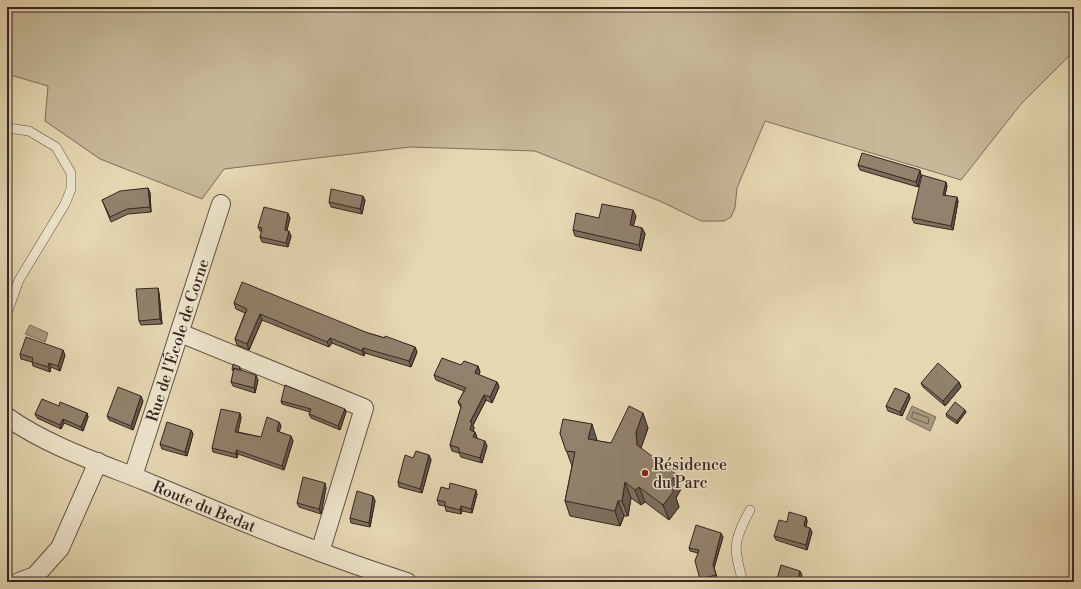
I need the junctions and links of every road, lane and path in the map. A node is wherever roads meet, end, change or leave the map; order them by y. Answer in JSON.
{"nodes":[{"id":1,"x":7,"y":128,"type":"edge"},
{"id":2,"x":221,"y":204,"type":"dead end"},
{"id":3,"x":7,"y":313,"type":"edge"},
{"id":4,"x":180,"y":333,"type":"junction"},
{"id":5,"x":7,"y":417,"type":"edge"},
{"id":6,"x":98,"y":462,"type":"junction"},
{"id":7,"x":133,"y":476,"type":"junction"},
{"id":8,"x":750,"y":510,"type":"dead end"},
{"id":9,"x":320,"y":552,"type":"junction"},
{"id":10,"x":19,"y":582,"type":"edge"},
{"id":11,"x":407,"y":582,"type":"edge"},
{"id":12,"x":743,"y":582,"type":"edge"}],
"edges":[{"from":1,"to":3,"type":"lane"},
{"from":2,"to":4,"type":"street","name":"Rue de l'École de Corne"},
{"from":4,"to":7,"type":"street","name":"Rue de l'École de Corne"},
{"from":4,"to":9,"type":"street"},
{"from":5,"to":6,"type":"street","name":"Route du Bedat"},
{"from":6,"to":7,"type":"street","name":"Route du Bedat"},
{"from":6,"to":10,"type":"street"},
{"from":7,"to":9,"type":"street","name":"Route du Bedat"},
{"from":8,"to":12,"type":"lane"},
{"from":9,"to":11,"type":"street","name":"Route du Bedat"}]}
